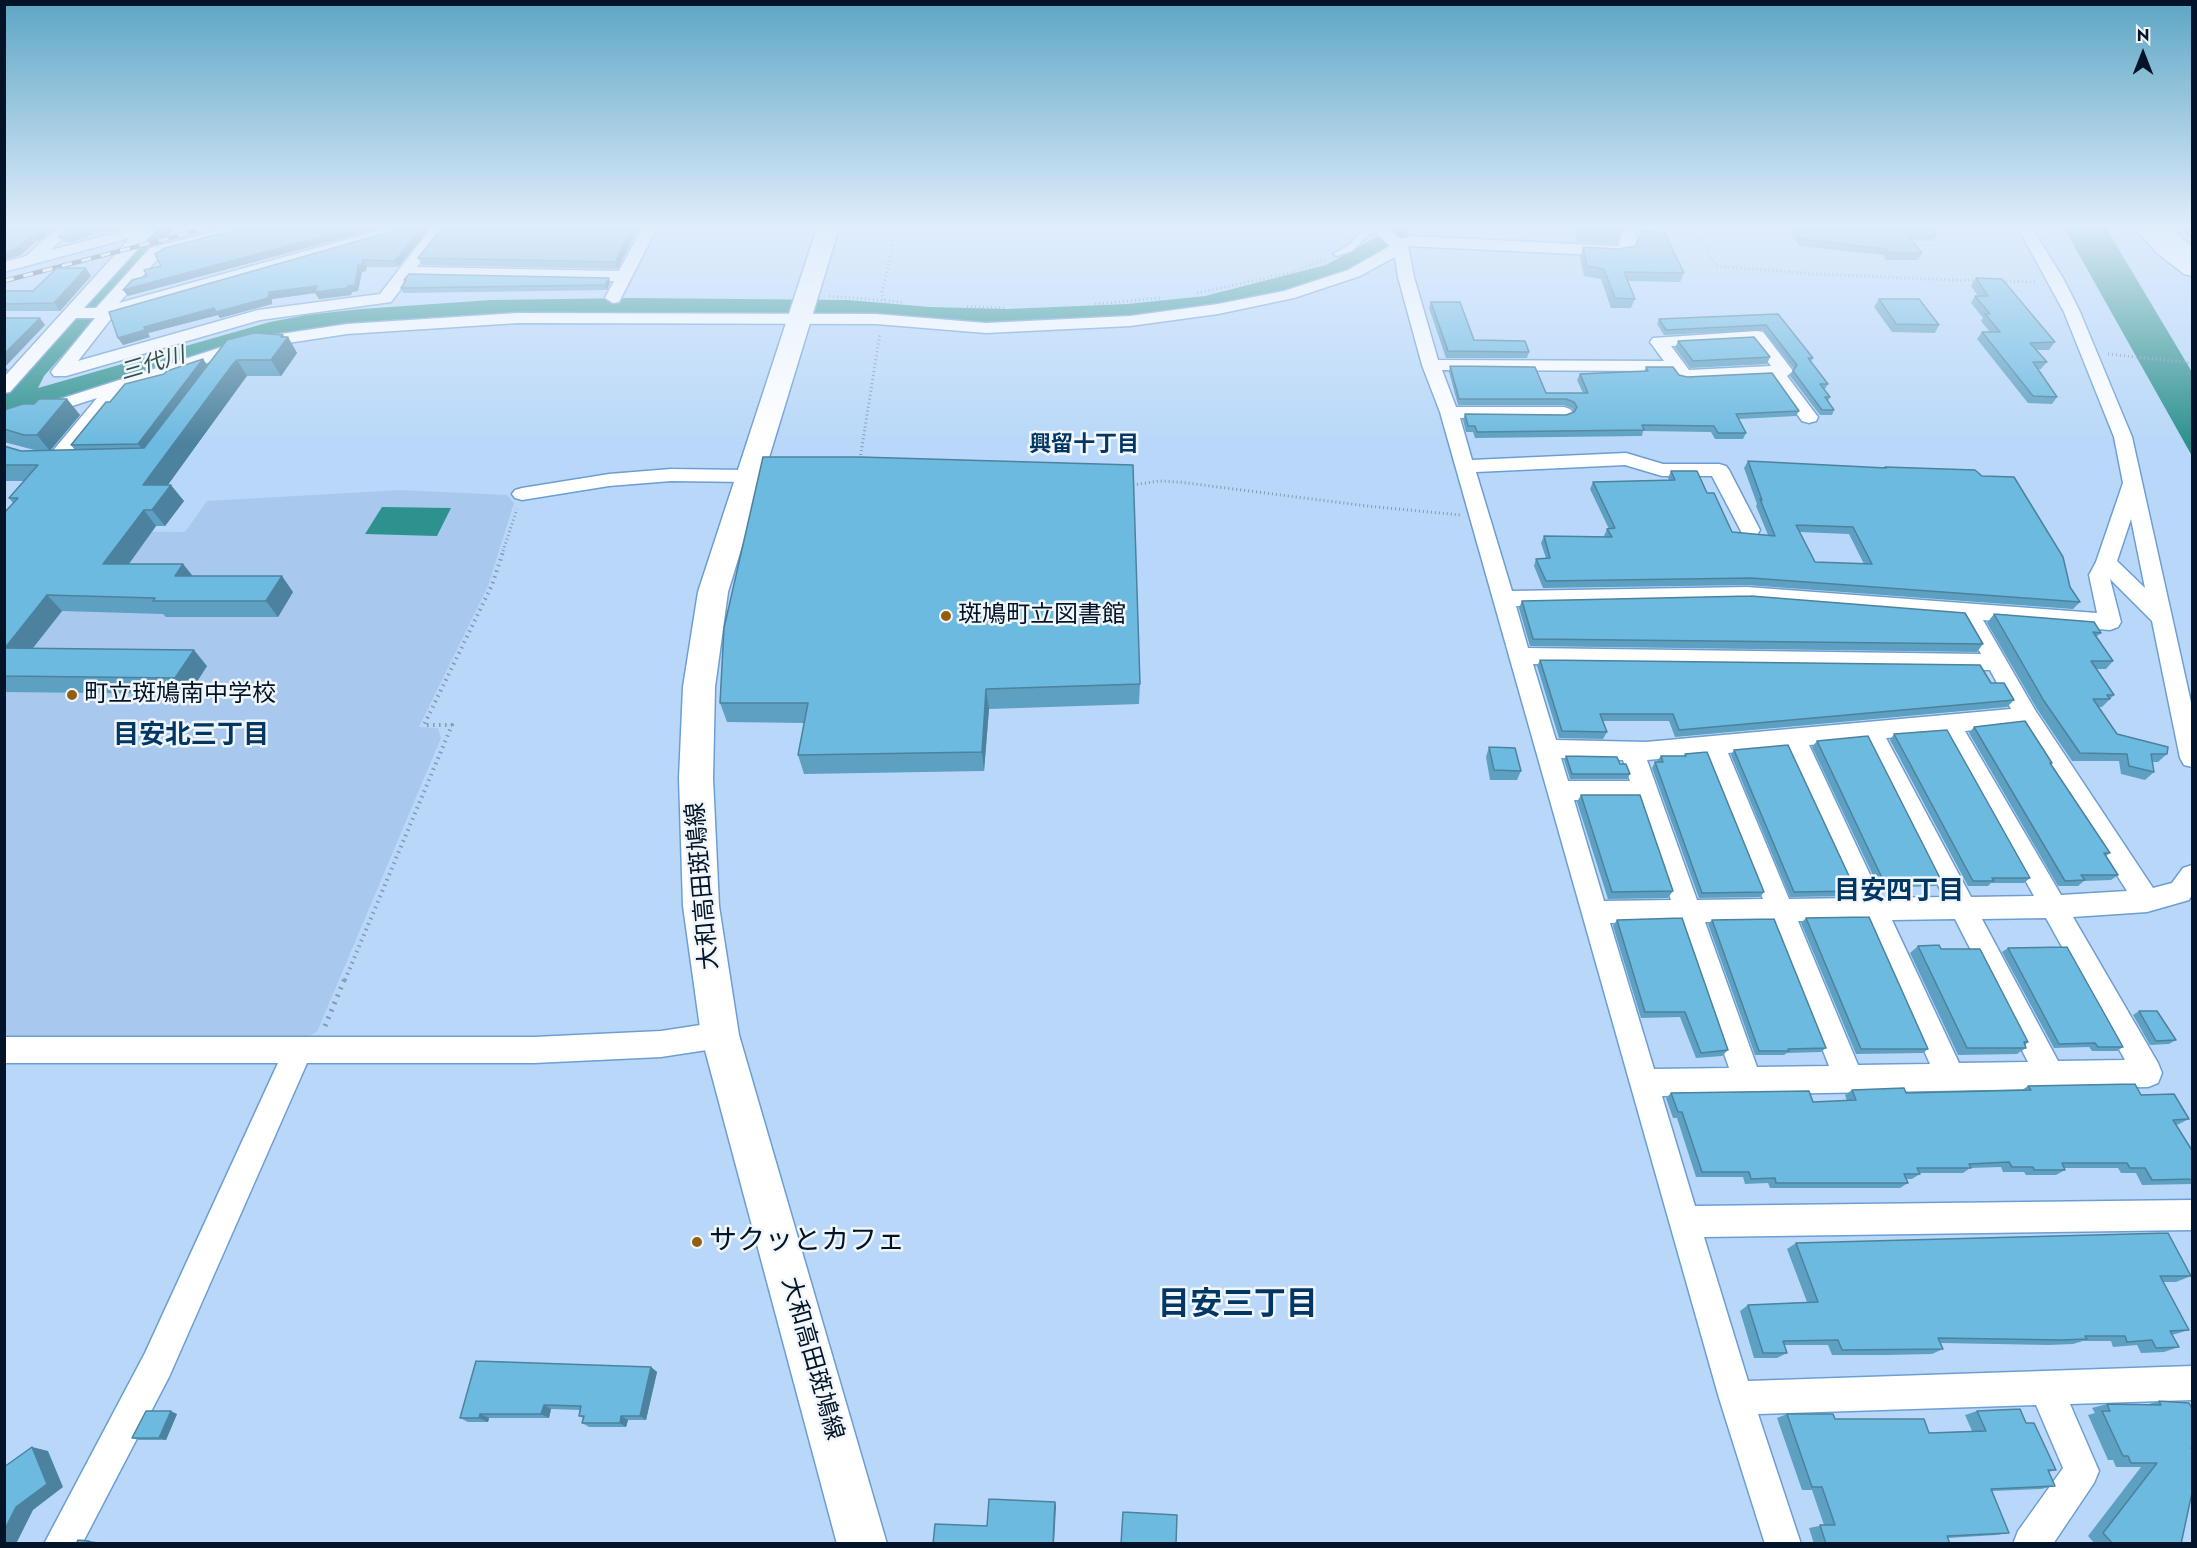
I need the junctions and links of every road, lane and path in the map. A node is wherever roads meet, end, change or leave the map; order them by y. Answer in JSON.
{"nodes":[{"id":1,"x":83,"y":300,"type":"edge"},
{"id":2,"x":112,"y":300,"type":"edge"},
{"id":3,"x":146,"y":300,"type":"edge"},
{"id":4,"x":377,"y":300,"type":"edge"},
{"id":5,"x":805,"y":300,"type":"edge"},
{"id":6,"x":881,"y":300,"type":"edge"},
{"id":7,"x":886,"y":300,"type":"edge"},
{"id":8,"x":1130,"y":300,"type":"edge"},
{"id":9,"x":1259,"y":300,"type":"edge"},
{"id":10,"x":1413,"y":300,"type":"edge"},
{"id":11,"x":2067,"y":300,"type":"edge"},
{"id":12,"x":909,"y":304,"type":"dead end"},
{"id":13,"x":1089,"y":304,"type":"dead end"},
{"id":14,"x":803,"y":307,"type":"junction"},
{"id":15,"x":966,"y":308,"type":"dead end"},
{"id":16,"x":1006,"y":308,"type":"dead end"},
{"id":17,"x":101,"y":313,"type":"junction"},
{"id":18,"x":69,"y":316,"type":"junction"},
{"id":19,"x":46,"y":318,"type":"dead end"},
{"id":20,"x":883,"y":321,"type":"junction"},
{"id":21,"x":230,"y":350,"type":"junction"},
{"id":22,"x":2086,"y":351,"type":"junction"},
{"id":23,"x":2193,"y":363,"type":"edge"},
{"id":24,"x":1431,"y":365,"type":"junction"},
{"id":25,"x":1677,"y":366,"type":"junction"},
{"id":26,"x":1775,"y":372,"type":"junction"},
{"id":27,"x":210,"y":377,"type":"edge"},
{"id":28,"x":117,"y":385,"type":"junction"},
{"id":29,"x":4,"y":388,"type":"edge"},
{"id":30,"x":1449,"y":412,"type":"junction"},
{"id":31,"x":1564,"y":413,"type":"edge"},
{"id":32,"x":1809,"y":417,"type":"dead end"},
{"id":33,"x":4,"y":423,"type":"edge"},
{"id":34,"x":35,"y":459,"type":"edge"},
{"id":35,"x":56,"y":459,"type":"junction"},
{"id":36,"x":79,"y":459,"type":"edge"},
{"id":37,"x":859,"y":465,"type":"edge"},
{"id":38,"x":1465,"y":466,"type":"junction"},
{"id":39,"x":748,"y":476,"type":"junction"},
{"id":40,"x":2133,"y":482,"type":"junction"},
{"id":41,"x":1133,"y":485,"type":"edge"},
{"id":42,"x":522,"y":494,"type":"joint"},
{"id":43,"x":1480,"y":517,"type":"junction"},
{"id":44,"x":1750,"y":530,"type":"dead end"},
{"id":45,"x":2106,"y":562,"type":"junction"},
{"id":46,"x":1504,"y":599,"type":"junction"},
{"id":47,"x":1967,"y":610,"type":"junction"},
{"id":48,"x":2162,"y":618,"type":"junction"},
{"id":49,"x":1520,"y":656,"type":"junction"},
{"id":50,"x":1996,"y":662,"type":"junction"},
{"id":51,"x":2027,"y":716,"type":"junction"},
{"id":52,"x":1949,"y":723,"type":"junction"},
{"id":53,"x":1871,"y":731,"type":"junction"},
{"id":54,"x":1794,"y":738,"type":"junction"},
{"id":55,"x":1713,"y":745,"type":"junction"},
{"id":56,"x":1546,"y":749,"type":"junction"},
{"id":57,"x":1632,"y":751,"type":"junction"},
{"id":58,"x":2193,"y":759,"type":"edge"},
{"id":59,"x":1646,"y":790,"type":"junction"},
{"id":60,"x":1559,"y":791,"type":"junction"},
{"id":61,"x":2193,"y":876,"type":"edge"},
{"id":62,"x":2148,"y":901,"type":"junction"},
{"id":63,"x":2055,"y":907,"type":"junction"},
{"id":64,"x":1964,"y":908,"type":"junction"},
{"id":65,"x":1874,"y":909,"type":"junction"},
{"id":66,"x":1780,"y":910,"type":"junction"},
{"id":67,"x":1688,"y":911,"type":"junction"},
{"id":68,"x":1594,"y":912,"type":"junction"},
{"id":69,"x":720,"y":1035,"type":"junction"},
{"id":70,"x":4,"y":1050,"type":"edge"},
{"id":71,"x":306,"y":1051,"type":"junction"},
{"id":72,"x":2050,"y":1075,"type":"junction"},
{"id":73,"x":1950,"y":1077,"type":"junction"},
{"id":74,"x":1849,"y":1079,"type":"junction"},
{"id":75,"x":1748,"y":1081,"type":"junction"},
{"id":76,"x":1644,"y":1083,"type":"junction"},
{"id":77,"x":2193,"y":1215,"type":"edge"},
{"id":78,"x":1684,"y":1222,"type":"junction"},
{"id":79,"x":2193,"y":1383,"type":"edge"},
{"id":80,"x":2045,"y":1387,"type":"junction"},
{"id":81,"x":1736,"y":1398,"type":"junction"},
{"id":82,"x":62,"y":1544,"type":"edge"},
{"id":83,"x":862,"y":1544,"type":"edge"},
{"id":84,"x":1783,"y":1544,"type":"edge"},
{"id":85,"x":2031,"y":1544,"type":"edge"}],
"edges":[{"from":1,"to":18,"type":"street"},
{"from":2,"to":17,"type":"street"},
{"from":3,"to":17,"type":"street"},
{"from":4,"to":17,"type":"street"},
{"from":5,"to":14,"type":"main road","name":"大和高田斑鳩線"},
{"from":6,"to":14,"type":"path"},
{"from":7,"to":12,"type":"path"},
{"from":8,"to":13,"type":"path"},
{"from":9,"to":20,"type":"street"},
{"from":10,"to":24,"type":"street"},
{"from":11,"to":22,"type":"street"},
{"from":14,"to":20,"type":"street"},
{"from":14,"to":21,"type":"street"},
{"from":14,"to":39,"type":"main road","name":"大和高田斑鳩線"},
{"from":15,"to":16,"type":"path"},
{"from":17,"to":18,"type":"street"},
{"from":18,"to":19,"type":"street"},
{"from":18,"to":29,"type":"street"},
{"from":20,"to":37,"type":"path"},
{"from":21,"to":27,"type":"street"},
{"from":21,"to":28,"type":"street"},
{"from":22,"to":23,"type":"path"},
{"from":22,"to":40,"type":"street"},
{"from":24,"to":25,"type":"street"},
{"from":24,"to":30,"type":"street"},
{"from":25,"to":26,"type":"street"},
{"from":25,"to":26,"type":"street"},
{"from":26,"to":32,"type":"street"},
{"from":28,"to":33,"type":"street"},
{"from":28,"to":35,"type":"street"},
{"from":30,"to":31,"type":"street"},
{"from":30,"to":38,"type":"street"},
{"from":34,"to":35,"type":"street"},
{"from":35,"to":36,"type":"street"},
{"from":38,"to":43,"type":"street"},
{"from":38,"to":44,"type":"street"},
{"from":39,"to":42,"type":"street"},
{"from":39,"to":69,"type":"main road","name":"大和高田斑鳩線"},
{"from":40,"to":45,"type":"street"},
{"from":40,"to":48,"type":"street"},
{"from":41,"to":43,"type":"path"},
{"from":42,"to":71,"type":"path"},
{"from":43,"to":46,"type":"street"},
{"from":45,"to":47,"type":"street"},
{"from":45,"to":48,"type":"street"},
{"from":46,"to":47,"type":"street"},
{"from":46,"to":49,"type":"street"},
{"from":47,"to":50,"type":"street"},
{"from":48,"to":58,"type":"street"},
{"from":49,"to":50,"type":"street"},
{"from":49,"to":56,"type":"street"},
{"from":50,"to":51,"type":"street"},
{"from":51,"to":52,"type":"street"},
{"from":51,"to":62,"type":"street"},
{"from":52,"to":53,"type":"street"},
{"from":52,"to":63,"type":"street"},
{"from":53,"to":54,"type":"street"},
{"from":53,"to":64,"type":"street"},
{"from":54,"to":55,"type":"street"},
{"from":54,"to":65,"type":"street"},
{"from":55,"to":57,"type":"street"},
{"from":55,"to":66,"type":"street"},
{"from":56,"to":57,"type":"street"},
{"from":56,"to":60,"type":"street"},
{"from":57,"to":59,"type":"street"},
{"from":59,"to":60,"type":"street"},
{"from":59,"to":67,"type":"street"},
{"from":60,"to":68,"type":"street"},
{"from":61,"to":62,"type":"street"},
{"from":62,"to":63,"type":"street"},
{"from":63,"to":64,"type":"street"},
{"from":63,"to":72,"type":"street"},
{"from":64,"to":65,"type":"street"},
{"from":64,"to":72,"type":"street"},
{"from":65,"to":66,"type":"street"},
{"from":65,"to":73,"type":"street"},
{"from":66,"to":67,"type":"street"},
{"from":66,"to":74,"type":"street"},
{"from":67,"to":68,"type":"street"},
{"from":67,"to":75,"type":"street"},
{"from":68,"to":76,"type":"street"},
{"from":69,"to":71,"type":"street"},
{"from":69,"to":83,"type":"main road","name":"大和高田斑鳩線"},
{"from":70,"to":71,"type":"street"},
{"from":71,"to":82,"type":"street"},
{"from":72,"to":73,"type":"street"},
{"from":73,"to":74,"type":"street"},
{"from":74,"to":75,"type":"street"},
{"from":75,"to":76,"type":"street"},
{"from":76,"to":78,"type":"street"},
{"from":77,"to":78,"type":"street"},
{"from":78,"to":81,"type":"street"},
{"from":79,"to":80,"type":"street"},
{"from":80,"to":81,"type":"street"},
{"from":80,"to":85,"type":"street"},
{"from":81,"to":84,"type":"street"}]}
